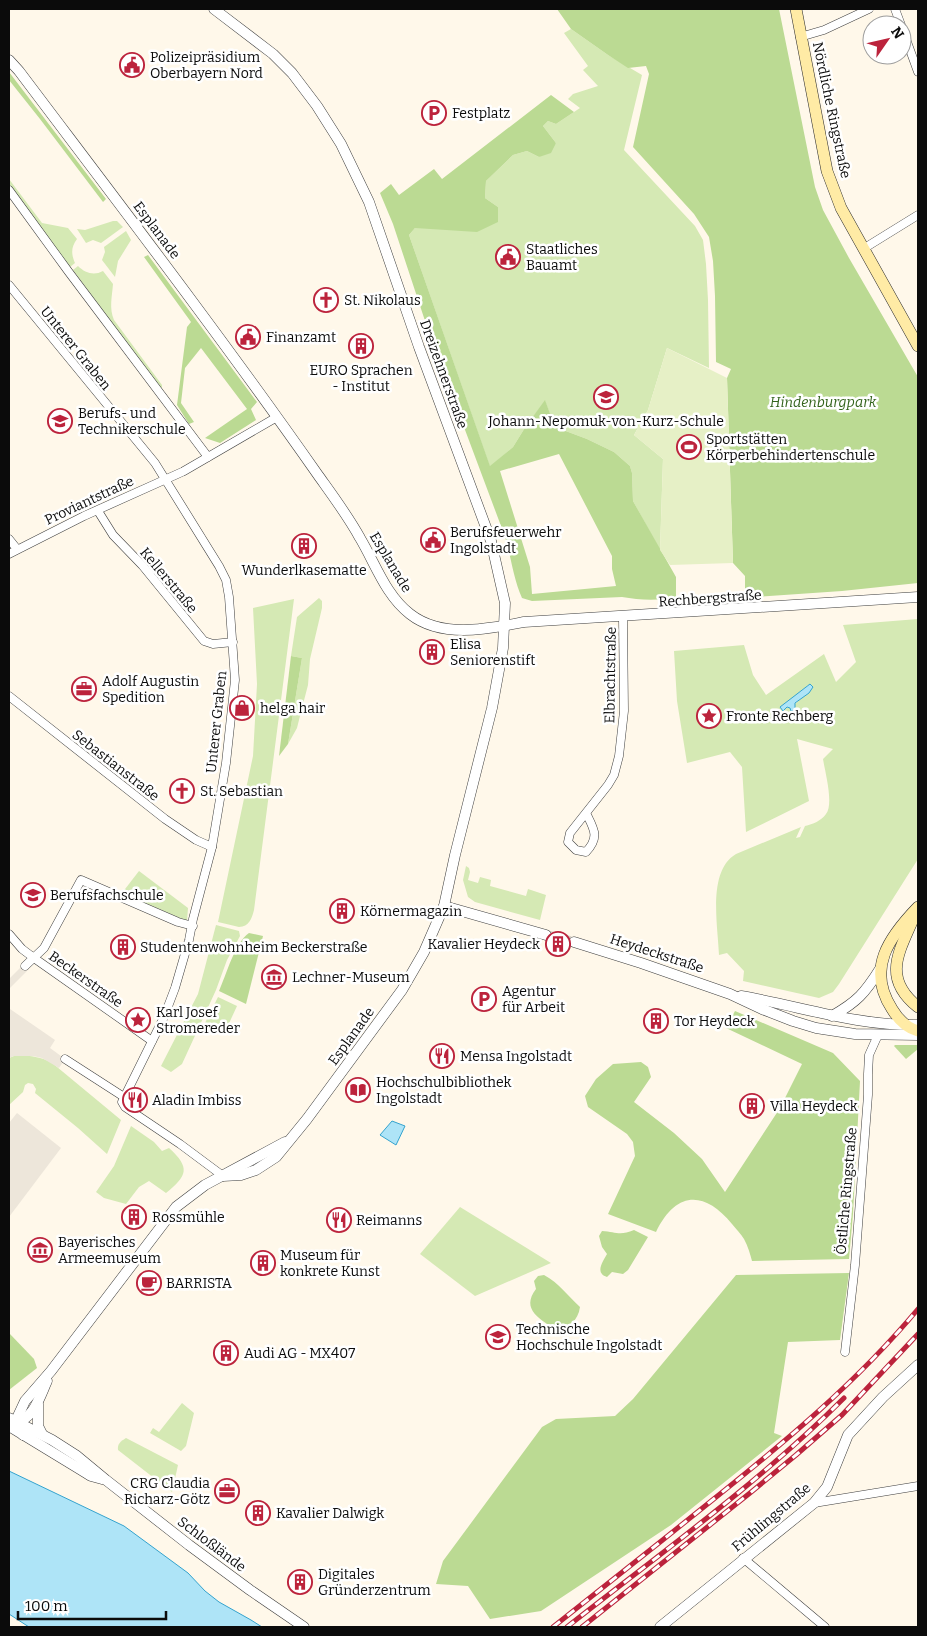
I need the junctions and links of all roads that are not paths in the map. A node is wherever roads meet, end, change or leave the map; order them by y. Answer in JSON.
{"nodes":[{"id":1,"x":214,"y":9,"type":"edge"},
{"id":2,"x":796,"y":9,"type":"edge"},
{"id":3,"x":869,"y":9,"type":"edge"},
{"id":4,"x":800,"y":36,"type":"junction"},
{"id":5,"x":912,"y":56,"type":"edge"},
{"id":6,"x":9,"y":60,"type":"edge"},
{"id":7,"x":918,"y":72,"type":"edge"},
{"id":8,"x":9,"y":190,"type":"edge"},
{"id":9,"x":918,"y":215,"type":"edge"},
{"id":10,"x":863,"y":249,"type":"junction"},
{"id":11,"x":9,"y":285,"type":"edge"},
{"id":12,"x":918,"y":346,"type":"edge"},
{"id":13,"x":277,"y":417,"type":"junction"},
{"id":14,"x":208,"y":457,"type":"junction"},
{"id":15,"x":164,"y":479,"type":"junction"},
{"id":16,"x":98,"y":511,"type":"junction"},
{"id":17,"x":9,"y":540,"type":"edge"},
{"id":18,"x":17,"y":549,"type":"junction"},
{"id":19,"x":9,"y":554,"type":"edge"},
{"id":20,"x":918,"y":598,"type":"edge"},
{"id":21,"x":623,"y":617,"type":"junction"},
{"id":22,"x":504,"y":626,"type":"junction"},
{"id":23,"x":233,"y":642,"type":"junction"},
{"id":24,"x":9,"y":696,"type":"edge"},
{"id":25,"x":586,"y":813,"type":"junction"},
{"id":26,"x":212,"y":847,"type":"junction"},
{"id":27,"x":444,"y":906,"type":"junction"},
{"id":28,"x":918,"y":906,"type":"edge"},
{"id":29,"x":193,"y":926,"type":"junction"},
{"id":30,"x":9,"y":934,"type":"edge"},
{"id":31,"x":546,"y":935,"type":"tunnel mouth"},
{"id":32,"x":574,"y":942,"type":"tunnel mouth"},
{"id":33,"x":34,"y":958,"type":"junction"},
{"id":34,"x":26,"y":966,"type":"dead end"},
{"id":35,"x":880,"y":969,"type":"junction"},
{"id":36,"x":902,"y":990,"type":"junction"},
{"id":37,"x":730,"y":994,"type":"junction"},
{"id":38,"x":918,"y":1007,"type":"edge"},
{"id":39,"x":893,"y":1010,"type":"junction"},
{"id":40,"x":831,"y":1016,"type":"junction"},
{"id":41,"x":885,"y":1024,"type":"junction"},
{"id":42,"x":905,"y":1025,"type":"junction"},
{"id":43,"x":918,"y":1025,"type":"edge"},
{"id":44,"x":918,"y":1031,"type":"edge"},
{"id":45,"x":878,"y":1035,"type":"junction"},
{"id":46,"x":918,"y":1035,"type":"edge"},
{"id":47,"x":152,"y":1041,"type":"junction"},
{"id":48,"x":65,"y":1059,"type":"dead end"},
{"id":49,"x":124,"y":1097,"type":"junction"},
{"id":50,"x":223,"y":1176,"type":"junction"},
{"id":51,"x":845,"y":1352,"type":"dead end"},
{"id":52,"x":918,"y":1366,"type":"edge"},
{"id":53,"x":51,"y":1370,"type":"junction"},
{"id":54,"x":25,"y":1401,"type":"junction"},
{"id":55,"x":38,"y":1401,"type":"junction"},
{"id":56,"x":9,"y":1412,"type":"edge"},
{"id":57,"x":9,"y":1418,"type":"edge"},
{"id":58,"x":12,"y":1424,"type":"edge"},
{"id":59,"x":42,"y":1434,"type":"junction"},
{"id":60,"x":106,"y":1480,"type":"junction"},
{"id":61,"x":918,"y":1486,"type":"edge"},
{"id":62,"x":814,"y":1503,"type":"junction"},
{"id":63,"x":744,"y":1558,"type":"junction"},
{"id":64,"x":304,"y":1627,"type":"edge"},
{"id":65,"x":660,"y":1627,"type":"edge"},
{"id":66,"x":825,"y":1627,"type":"edge"}],
"edges":[{"from":1,"to":22,"type":"street","name":"Dreizehnerstraße"},
{"from":2,"to":4,"type":"main road","name":"Nördliche Ringstraße"},
{"from":3,"to":4,"type":"street"},
{"from":4,"to":10,"type":"main road","name":"Nördliche Ringstraße"},
{"from":5,"to":7,"type":"street"},
{"from":6,"to":13,"type":"street","name":"Esplanade"},
{"from":8,"to":14,"type":"street"},
{"from":9,"to":10,"type":"street"},
{"from":10,"to":12,"type":"main road","name":"Nördliche Ringstraße"},
{"from":11,"to":15,"type":"street","name":"Unterer Graben"},
{"from":13,"to":14,"type":"street","name":"Proviantstraße"},
{"from":13,"to":22,"type":"street","name":"Esplanade"},
{"from":14,"to":15,"type":"street","name":"Proviantstraße"},
{"from":15,"to":16,"type":"street","name":"Proviantstraße"},
{"from":15,"to":23,"type":"street","name":"Unterer Graben"},
{"from":16,"to":18,"type":"street","name":"Proviantstraße"},
{"from":16,"to":23,"type":"street","name":"Kellerstraße"},
{"from":17,"to":18,"type":"street"},
{"from":18,"to":19,"type":"street","name":"Proviantstraße"},
{"from":20,"to":21,"type":"street","name":"Rechbergstraße"},
{"from":21,"to":22,"type":"street","name":"Rechbergstraße"},
{"from":21,"to":25,"type":"street","name":"Elbrachtstraße"},
{"from":22,"to":27,"type":"street","name":"Esplanade"},
{"from":23,"to":26,"type":"street","name":"Unterer Graben"},
{"from":24,"to":26,"type":"street","name":"Sebastianstraße"},
{"from":25,"to":25,"type":"street","name":"Elbrachtstraße"},
{"from":26,"to":29,"type":"street","name":"Unterer Graben"},
{"from":27,"to":31,"type":"street"},
{"from":27,"to":50,"type":"street","name":"Esplanade"},
{"from":28,"to":35,"type":"main road"},
{"from":28,"to":36,"type":"main road"},
{"from":29,"to":33,"type":"street"},
{"from":29,"to":47,"type":"street","name":"Unterer Graben"},
{"from":30,"to":33,"type":"street","name":"Beckerstraße"},
{"from":32,"to":37,"type":"street","name":"Heydeckstraße"},
{"from":33,"to":34,"type":"street"},
{"from":33,"to":47,"type":"street","name":"Beckerstraße"},
{"from":35,"to":39,"type":"main road"},
{"from":35,"to":40,"type":"street"},
{"from":36,"to":38,"type":"main road"},
{"from":36,"to":39,"type":"main road"},
{"from":37,"to":40,"type":"street","name":"Heydeckstraße"},
{"from":37,"to":45,"type":"street","name":"Heydeckstraße"},
{"from":39,"to":41,"type":"street"},
{"from":39,"to":42,"type":"main road"},
{"from":40,"to":41,"type":"street","name":"Heydeckstraße"},
{"from":41,"to":42,"type":"street","name":"Heydeckstraße"},
{"from":41,"to":45,"type":"street"},
{"from":42,"to":43,"type":"street","name":"Heydeckstraße"},
{"from":42,"to":44,"type":"main road"},
{"from":45,"to":46,"type":"street","name":"Heydeckstraße"},
{"from":45,"to":51,"type":"street","name":"Östliche Ringstraße"},
{"from":47,"to":49,"type":"street","name":"Unterer Graben"},
{"from":48,"to":49,"type":"street"},
{"from":49,"to":50,"type":"street"},
{"from":50,"to":53,"type":"street","name":"Esplanade"},
{"from":52,"to":62,"type":"street","name":"Frühlingstraße"},
{"from":53,"to":54,"type":"street"},
{"from":53,"to":55,"type":"street"},
{"from":54,"to":56,"type":"street"},
{"from":54,"to":58,"type":"street"},
{"from":55,"to":58,"type":"street"},
{"from":55,"to":59,"type":"street"},
{"from":57,"to":58,"type":"street","name":"Schloßlände"},
{"from":58,"to":59,"type":"street","name":"Schloßlände"},
{"from":58,"to":60,"type":"street","name":"Schloßlände"},
{"from":59,"to":60,"type":"street","name":"Schloßlände"},
{"from":60,"to":64,"type":"street","name":"Schloßlände"},
{"from":61,"to":62,"type":"street"},
{"from":62,"to":63,"type":"street","name":"Frühlingstraße"},
{"from":63,"to":65,"type":"street","name":"Frühlingstraße"},
{"from":63,"to":66,"type":"street"}]}
